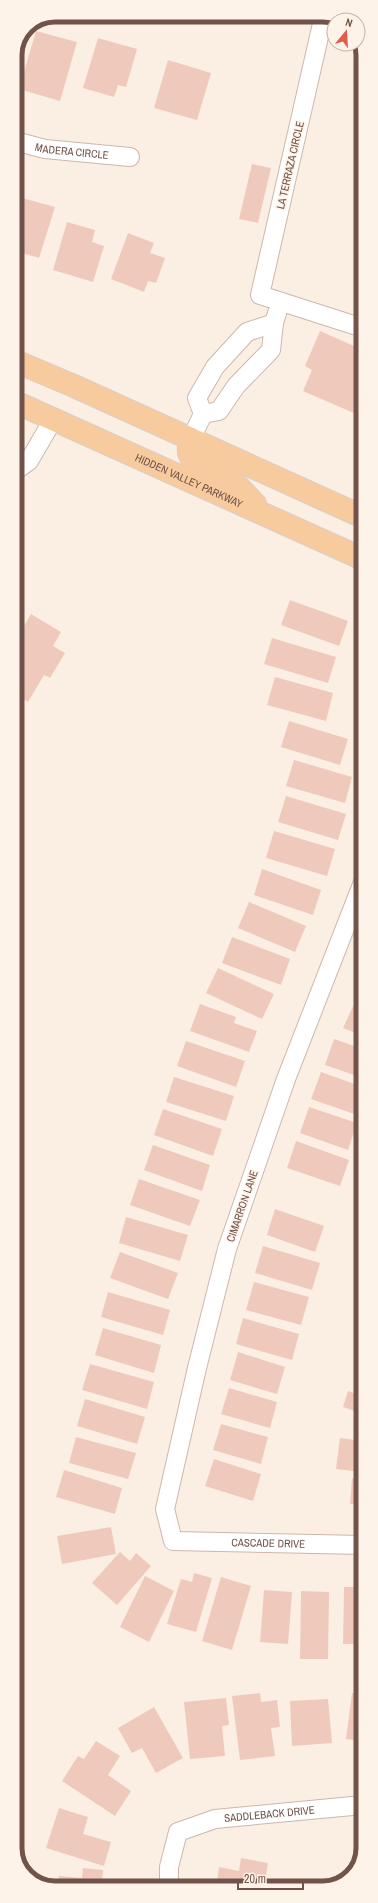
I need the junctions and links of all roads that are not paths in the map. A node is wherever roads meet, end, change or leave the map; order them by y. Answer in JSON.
{"nodes":[{"id":1,"x":322,"y":22,"type":"edge"},
{"id":2,"x":22,"y":143,"type":"edge"},
{"id":3,"x":130,"y":156,"type":"dead end"},
{"id":4,"x":280,"y":301,"type":"junction"},
{"id":5,"x":274,"y":323,"type":"junction"},
{"id":6,"x":356,"y":326,"type":"edge"},
{"id":7,"x":233,"y":347,"type":"junction"},
{"id":8,"x":257,"y":363,"type":"junction"},
{"id":9,"x":22,"y":364,"type":"edge"},
{"id":10,"x":22,"y":405,"type":"edge"},
{"id":11,"x":203,"y":414,"type":"junction"},
{"id":12,"x":54,"y":418,"type":"junction"},
{"id":13,"x":191,"y":439,"type":"junction"},
{"id":14,"x":22,"y":466,"type":"edge"},
{"id":15,"x":264,"y":513,"type":"junction"},
{"id":16,"x":356,"y":514,"type":"edge"},
{"id":17,"x":356,"y":556,"type":"edge"},
{"id":18,"x":356,"y":900,"type":"edge"},
{"id":19,"x":173,"y":1541,"type":"joint"},
{"id":20,"x":356,"y":1545,"type":"edge"},
{"id":21,"x":356,"y":1806,"type":"edge"},
{"id":22,"x":169,"y":1881,"type":"edge"}],
"edges":[{"from":1,"to":4,"type":"street","name":"LA TERRAZA CIRCLE"},
{"from":2,"to":3,"type":"street","name":"MADERA CIRCLE"},
{"from":4,"to":5,"type":"street"},
{"from":4,"to":6,"type":"street","name":"LA TERRAZA CIRCLE"},
{"from":5,"to":7,"type":"street"},
{"from":5,"to":8,"type":"street"},
{"from":7,"to":8,"type":"street"},
{"from":7,"to":11,"type":"street"},
{"from":8,"to":11,"type":"street"},
{"from":9,"to":13,"type":"main road"},
{"from":10,"to":12,"type":"main road","name":"HIDDEN VALLEY PARKWAY"},
{"from":11,"to":13,"type":"street"},
{"from":12,"to":14,"type":"street"},
{"from":12,"to":15,"type":"main road","name":"HIDDEN VALLEY PARKWAY"},
{"from":13,"to":15,"type":"main road"},
{"from":13,"to":16,"type":"main road"},
{"from":15,"to":17,"type":"main road","name":"HIDDEN VALLEY PARKWAY"},
{"from":18,"to":19,"type":"street","name":"CIMARRON LANE"},
{"from":19,"to":20,"type":"street","name":"CASCADE DRIVE"},
{"from":21,"to":22,"type":"street","name":"SADDLEBACK DRIVE"}]}
